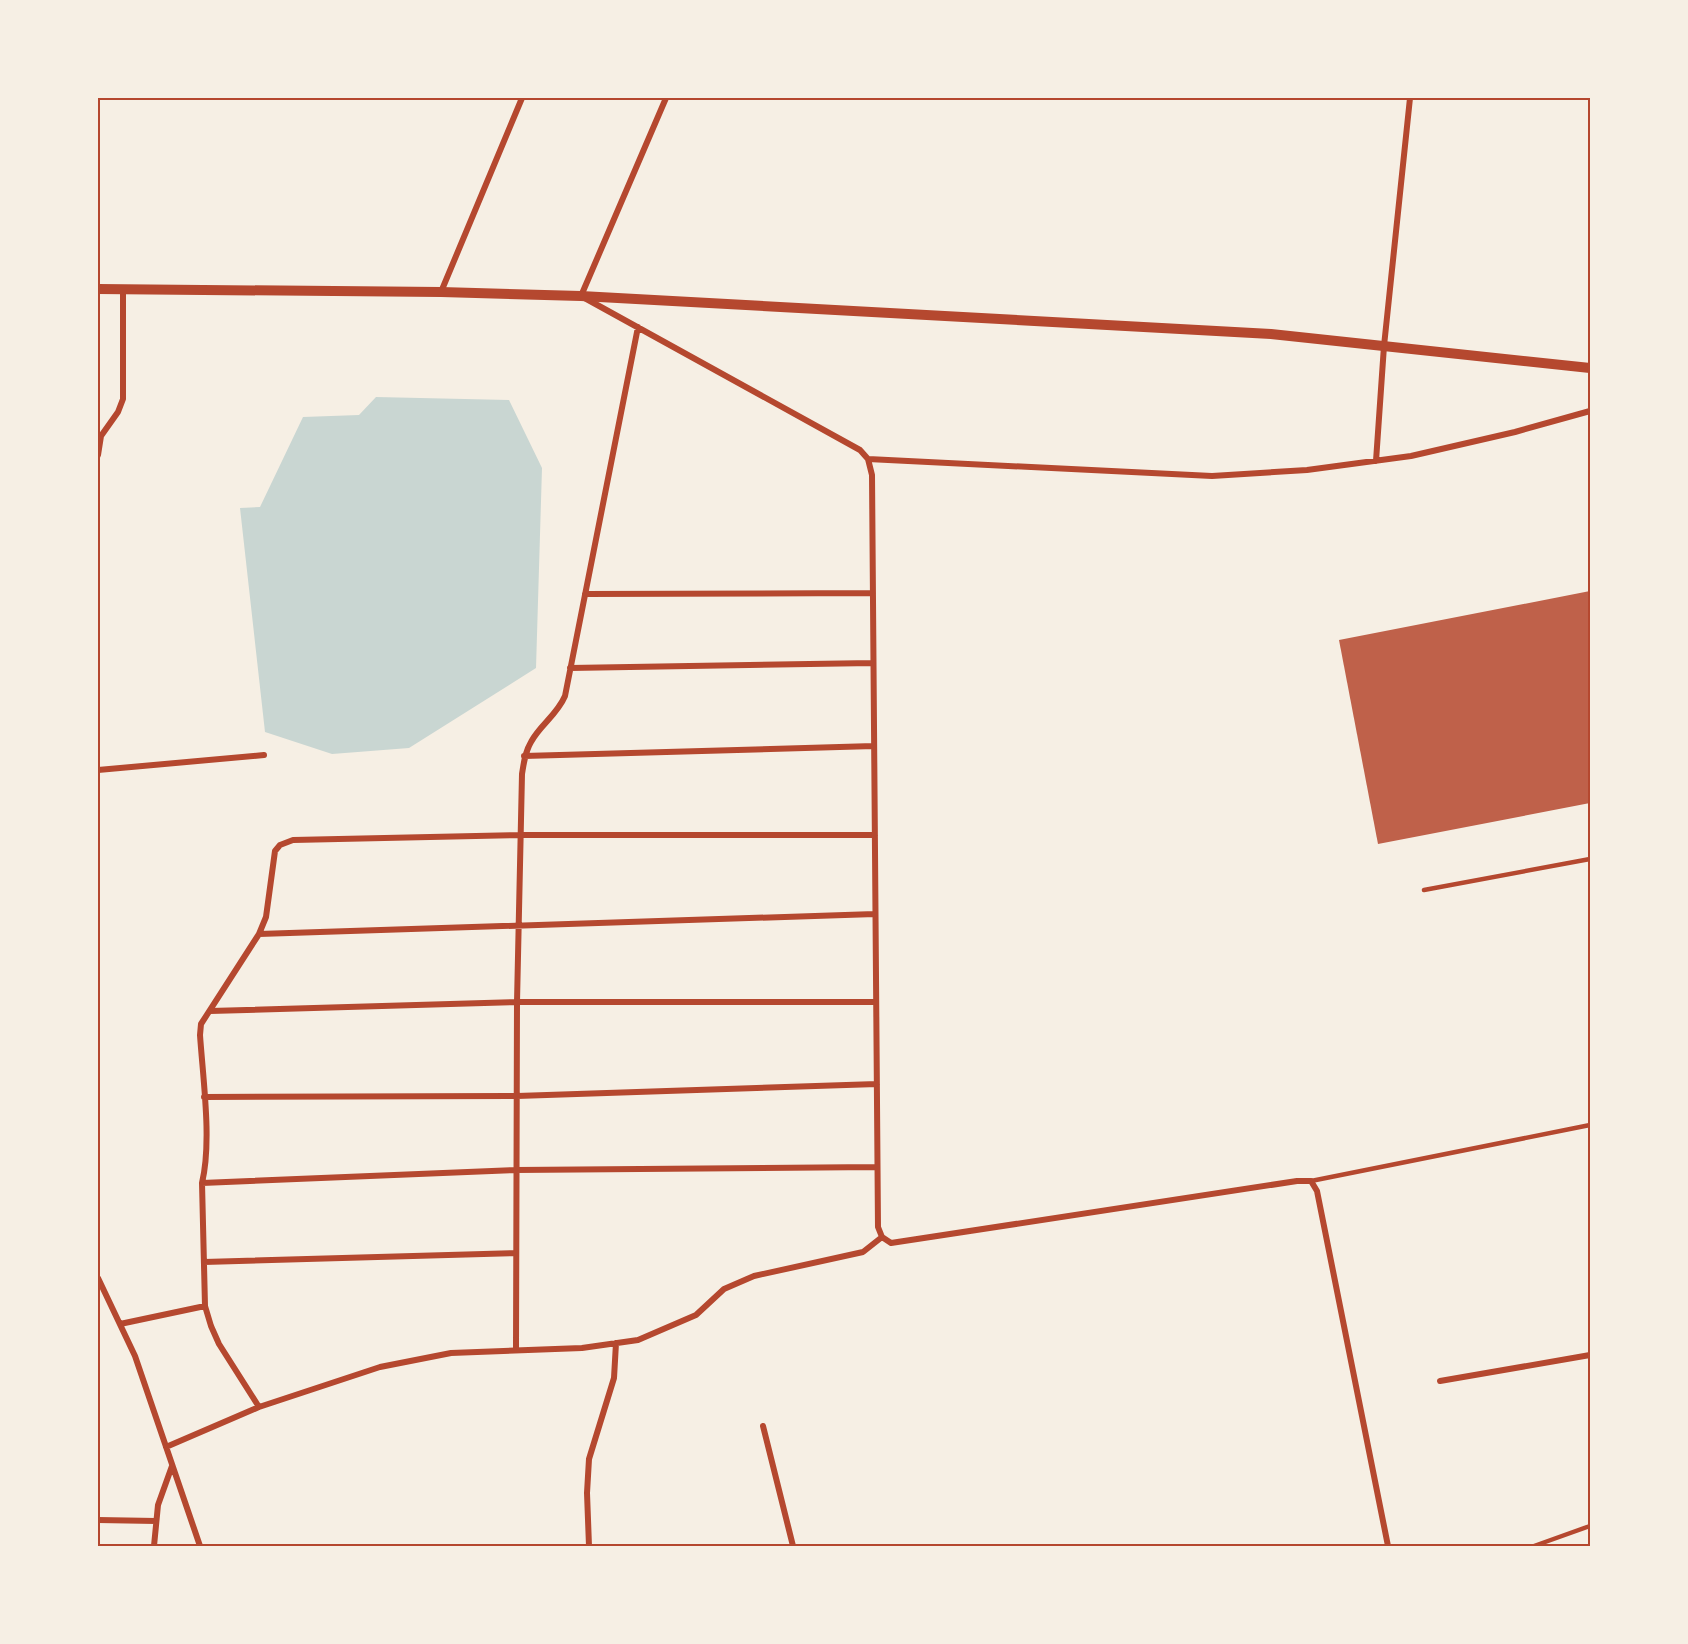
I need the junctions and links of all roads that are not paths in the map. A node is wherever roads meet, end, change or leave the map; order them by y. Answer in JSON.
{"nodes":[{"id":1,"x":522,"y":98,"type":"edge"},
{"id":2,"x":666,"y":98,"type":"edge"},
{"id":3,"x":1410,"y":98,"type":"edge"},
{"id":4,"x":98,"y":289,"type":"edge"},
{"id":5,"x":123,"y":289,"type":"junction"},
{"id":6,"x":441,"y":292,"type":"junction"},
{"id":7,"x":581,"y":296,"type":"junction"},
{"id":8,"x":638,"y":327,"type":"junction"},
{"id":9,"x":1384,"y":346,"type":"junction"},
{"id":10,"x":1590,"y":368,"type":"edge"},
{"id":11,"x":1590,"y":411,"type":"edge"},
{"id":12,"x":98,"y":455,"type":"edge"},
{"id":13,"x":868,"y":459,"type":"junction"},
{"id":14,"x":1376,"y":461,"type":"junction"},
{"id":15,"x":873,"y":592,"type":"junction"},
{"id":16,"x":585,"y":594,"type":"junction"},
{"id":17,"x":873,"y":663,"type":"junction"},
{"id":18,"x":570,"y":668,"type":"junction"},
{"id":19,"x":874,"y":746,"type":"junction"},
{"id":20,"x":264,"y":755,"type":"dead end"},
{"id":21,"x":524,"y":756,"type":"junction"},
{"id":22,"x":98,"y":770,"type":"edge"},
{"id":23,"x":521,"y":835,"type":"junction"},
{"id":24,"x":875,"y":835,"type":"junction"},
{"id":25,"x":1590,"y":859,"type":"edge"},
{"id":26,"x":1424,"y":890,"type":"dead end"},
{"id":27,"x":875,"y":914,"type":"junction"},
{"id":28,"x":519,"y":925,"type":"junction"},
{"id":29,"x":259,"y":934,"type":"junction"},
{"id":30,"x":517,"y":1002,"type":"junction"},
{"id":31,"x":876,"y":1002,"type":"junction"},
{"id":32,"x":210,"y":1011,"type":"junction"},
{"id":33,"x":877,"y":1084,"type":"junction"},
{"id":34,"x":517,"y":1096,"type":"junction"},
{"id":35,"x":204,"y":1097,"type":"junction"},
{"id":36,"x":1590,"y":1125,"type":"edge"},
{"id":37,"x":877,"y":1167,"type":"junction"},
{"id":38,"x":516,"y":1170,"type":"junction"},
{"id":39,"x":1311,"y":1181,"type":"junction"},
{"id":40,"x":202,"y":1183,"type":"junction"},
{"id":41,"x":882,"y":1237,"type":"junction"},
{"id":42,"x":516,"y":1253,"type":"junction"},
{"id":43,"x":204,"y":1262,"type":"junction"},
{"id":44,"x":98,"y":1278,"type":"edge"},
{"id":45,"x":205,"y":1306,"type":"junction"},
{"id":46,"x":120,"y":1324,"type":"junction"},
{"id":47,"x":616,"y":1343,"type":"junction"},
{"id":48,"x":516,"y":1350,"type":"junction"},
{"id":49,"x":1590,"y":1355,"type":"edge"},
{"id":50,"x":1440,"y":1381,"type":"dead end"},
{"id":51,"x":259,"y":1407,"type":"junction"},
{"id":52,"x":763,"y":1426,"type":"dead end"},
{"id":53,"x":166,"y":1447,"type":"junction"},
{"id":54,"x":172,"y":1465,"type":"junction"},
{"id":55,"x":98,"y":1520,"type":"edge"},
{"id":56,"x":156,"y":1521,"type":"junction"},
{"id":57,"x":1590,"y":1526,"type":"edge"},
{"id":58,"x":154,"y":1546,"type":"edge"},
{"id":59,"x":200,"y":1546,"type":"edge"},
{"id":60,"x":589,"y":1546,"type":"edge"},
{"id":61,"x":793,"y":1546,"type":"edge"},
{"id":62,"x":1388,"y":1546,"type":"edge"},
{"id":63,"x":1534,"y":1546,"type":"edge"}],
"edges":[{"from":1,"to":6,"type":"street"},
{"from":2,"to":7,"type":"street"},
{"from":3,"to":9,"type":"street"},
{"from":4,"to":5,"type":"street"},
{"from":5,"to":6,"type":"street"},
{"from":5,"to":12,"type":"street"},
{"from":6,"to":7,"type":"street"},
{"from":7,"to":8,"type":"street"},
{"from":7,"to":9,"type":"street"},
{"from":8,"to":13,"type":"street"},
{"from":8,"to":16,"type":"street"},
{"from":9,"to":10,"type":"street"},
{"from":9,"to":14,"type":"street"},
{"from":11,"to":14,"type":"street"},
{"from":13,"to":14,"type":"street"},
{"from":13,"to":15,"type":"street"},
{"from":15,"to":16,"type":"street"},
{"from":15,"to":17,"type":"street"},
{"from":16,"to":18,"type":"street"},
{"from":17,"to":18,"type":"street"},
{"from":17,"to":19,"type":"street"},
{"from":18,"to":21,"type":"street"},
{"from":19,"to":21,"type":"street"},
{"from":19,"to":24,"type":"street"},
{"from":20,"to":22,"type":"street"},
{"from":21,"to":23,"type":"street"},
{"from":23,"to":24,"type":"street"},
{"from":23,"to":28,"type":"street"},
{"from":23,"to":29,"type":"street"},
{"from":24,"to":27,"type":"street"},
{"from":25,"to":26,"type":"lane"},
{"from":27,"to":28,"type":"street"},
{"from":27,"to":31,"type":"street"},
{"from":28,"to":29,"type":"street"},
{"from":28,"to":30,"type":"street"},
{"from":29,"to":32,"type":"street"},
{"from":30,"to":31,"type":"street"},
{"from":30,"to":32,"type":"street"},
{"from":30,"to":34,"type":"street"},
{"from":31,"to":33,"type":"street"},
{"from":32,"to":35,"type":"street"},
{"from":33,"to":34,"type":"street"},
{"from":33,"to":37,"type":"street"},
{"from":34,"to":35,"type":"street"},
{"from":34,"to":38,"type":"street"},
{"from":35,"to":40,"type":"street"},
{"from":36,"to":39,"type":"lane"},
{"from":37,"to":38,"type":"street"},
{"from":37,"to":41,"type":"street"},
{"from":38,"to":40,"type":"street"},
{"from":38,"to":42,"type":"street"},
{"from":39,"to":41,"type":"street"},
{"from":39,"to":62,"type":"street"},
{"from":40,"to":43,"type":"street"},
{"from":41,"to":47,"type":"street"},
{"from":42,"to":43,"type":"street"},
{"from":42,"to":48,"type":"street"},
{"from":43,"to":45,"type":"street"},
{"from":44,"to":46,"type":"street"},
{"from":45,"to":46,"type":"street"},
{"from":45,"to":51,"type":"street"},
{"from":46,"to":53,"type":"street"},
{"from":47,"to":48,"type":"street"},
{"from":47,"to":60,"type":"street"},
{"from":48,"to":51,"type":"street"},
{"from":49,"to":50,"type":"street"},
{"from":51,"to":53,"type":"street"},
{"from":52,"to":61,"type":"street"},
{"from":53,"to":54,"type":"street"},
{"from":54,"to":56,"type":"street"},
{"from":54,"to":59,"type":"street"},
{"from":55,"to":56,"type":"street"},
{"from":56,"to":58,"type":"street"},
{"from":57,"to":63,"type":"lane"}]}
